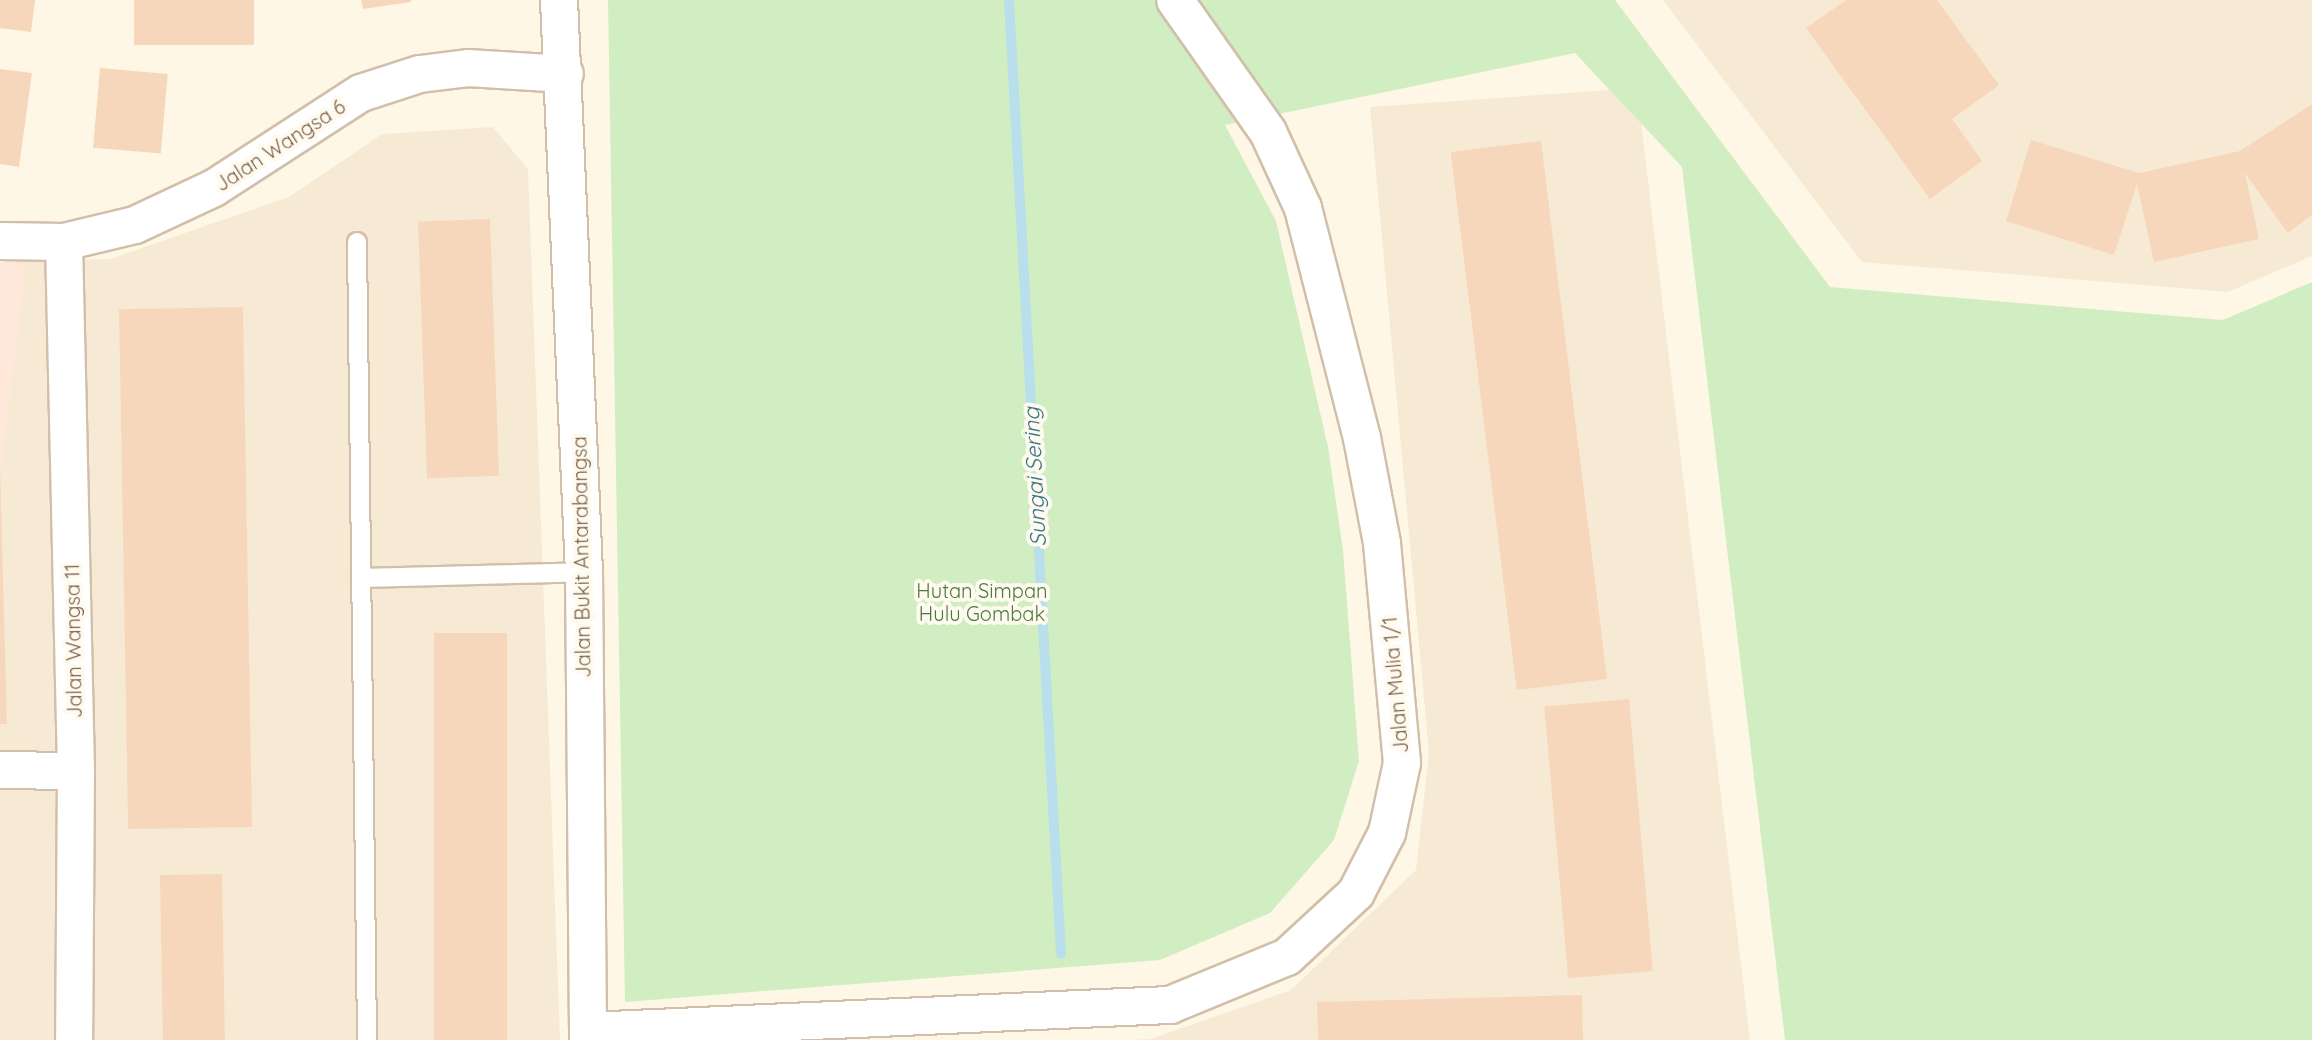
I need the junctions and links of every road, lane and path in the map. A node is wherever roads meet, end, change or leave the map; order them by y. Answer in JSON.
{"nodes":[{"id":1,"x":559,"y":0,"type":"edge"},
{"id":2,"x":1175,"y":0,"type":"edge"},
{"id":3,"x":565,"y":74,"type":"junction"},
{"id":4,"x":0,"y":241,"type":"edge"},
{"id":5,"x":64,"y":242,"type":"junction"},
{"id":6,"x":357,"y":242,"type":"dead end"},
{"id":7,"x":584,"y":572,"type":"junction"},
{"id":8,"x":361,"y":578,"type":"junction"},
{"id":9,"x":0,"y":770,"type":"edge"},
{"id":10,"x":76,"y":771,"type":"junction"},
{"id":11,"x":588,"y":1036,"type":"edge"},
{"id":12,"x":74,"y":1040,"type":"edge"},
{"id":13,"x":367,"y":1040,"type":"edge"}],
"edges":[{"from":1,"to":3,"type":"street","name":"Jalan Bukit Antarabangsa"},
{"from":2,"to":11,"type":"street","name":"Jalan Mulia 1/1"},
{"from":3,"to":5,"type":"street","name":"Jalan Wangsa 6"},
{"from":3,"to":7,"type":"street","name":"Jalan Bukit Antarabangsa"},
{"from":4,"to":5,"type":"street","name":"Jalan Wangsa 6"},
{"from":5,"to":10,"type":"street","name":"Jalan Wangsa 11"},
{"from":6,"to":8,"type":"lane"},
{"from":7,"to":8,"type":"lane"},
{"from":7,"to":11,"type":"street","name":"Jalan Bukit Antarabangsa"},
{"from":8,"to":13,"type":"lane"},
{"from":9,"to":10,"type":"street"},
{"from":10,"to":12,"type":"street","name":"Jalan Wangsa 11"}]}
